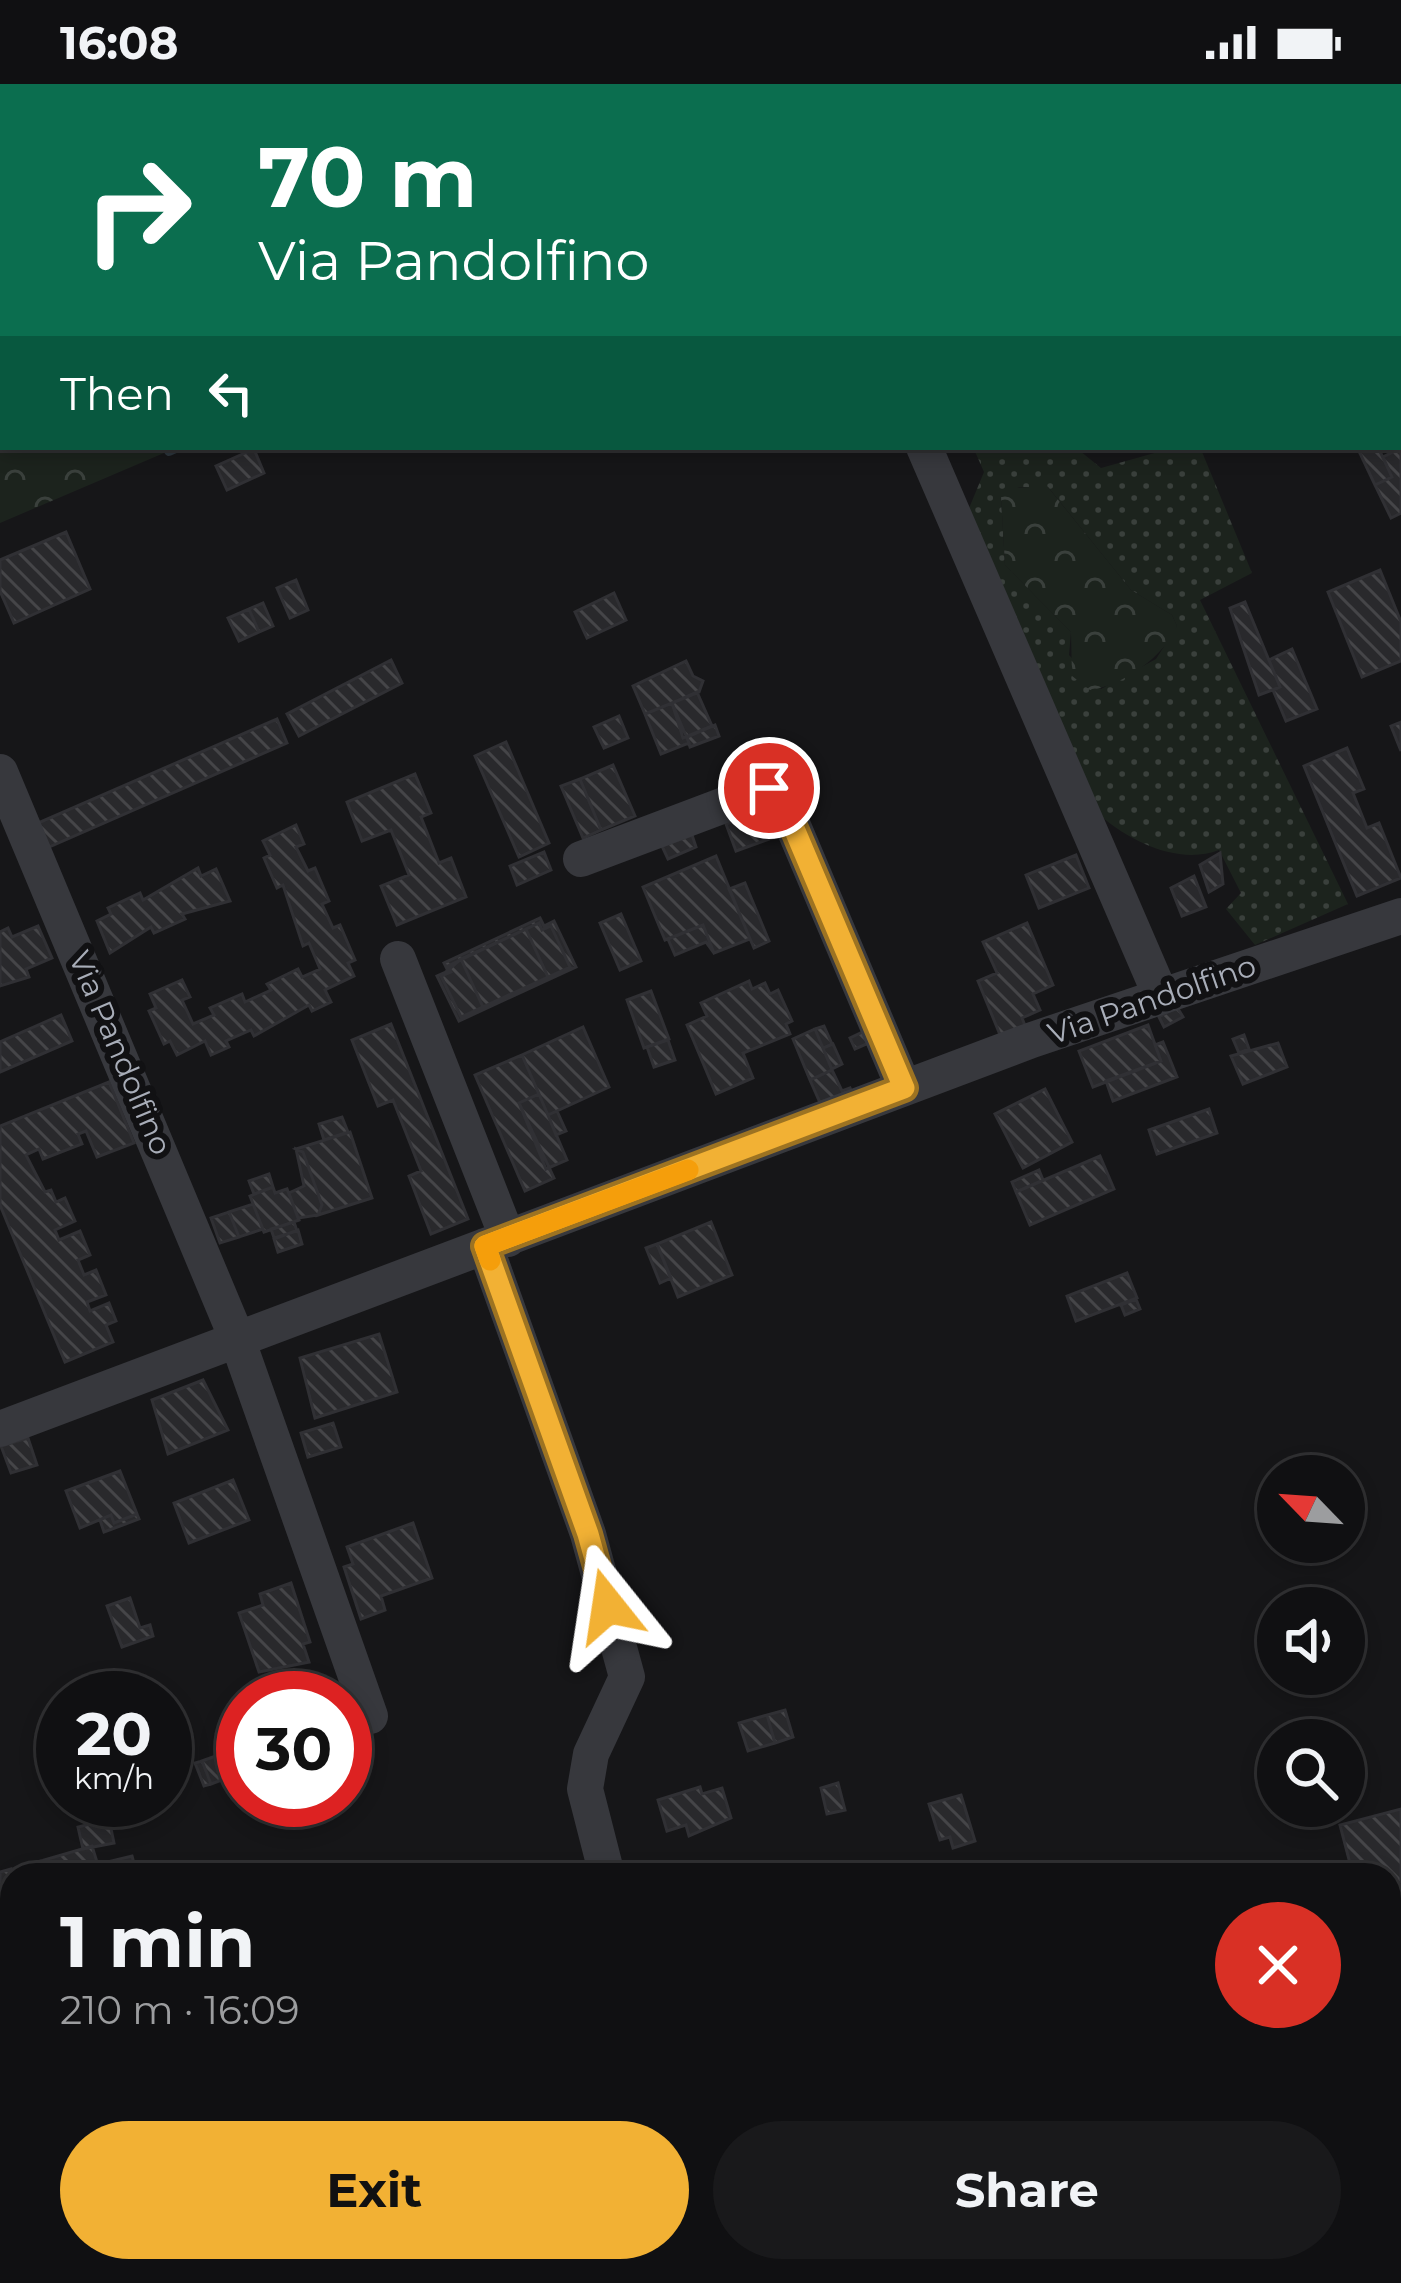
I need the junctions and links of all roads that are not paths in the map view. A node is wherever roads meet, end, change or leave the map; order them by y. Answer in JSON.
{"nodes":[{"id":1,"x":925,"y":450,"type":"edge"},
{"id":2,"x":0,"y":772,"type":"edge"},
{"id":3,"x":581,"y":859,"type":"dead end"},
{"id":4,"x":1401,"y":916,"type":"edge"},
{"id":5,"x":398,"y":958,"type":"dead end"},
{"id":6,"x":1161,"y":996,"type":"junction"},
{"id":7,"x":904,"y":1088,"type":"junction"},
{"id":8,"x":496,"y":1243,"type":"junction"},
{"id":9,"x":236,"y":1336,"type":"junction"},
{"id":10,"x":0,"y":1429,"type":"edge"},
{"id":11,"x":354,"y":1671,"type":"edge"},
{"id":12,"x":604,"y":1863,"type":"edge"}],
"edges":[{"from":1,"to":6,"type":"street"},
{"from":2,"to":9,"type":"street","name":"Via Pandolfino"},
{"from":3,"to":7,"type":"street"},
{"from":4,"to":6,"type":"street","name":"Via Pandolfino"},
{"from":5,"to":8,"type":"street"},
{"from":6,"to":7,"type":"street","name":"Via Pandolfino"},
{"from":7,"to":8,"type":"street","name":"Via Pandolfino"},
{"from":8,"to":9,"type":"street","name":"Via Pandolfino"},
{"from":8,"to":12,"type":"street"},
{"from":9,"to":10,"type":"street","name":"Via Pandolfino"},
{"from":9,"to":11,"type":"street","name":"Via Pandolfino"}]}
